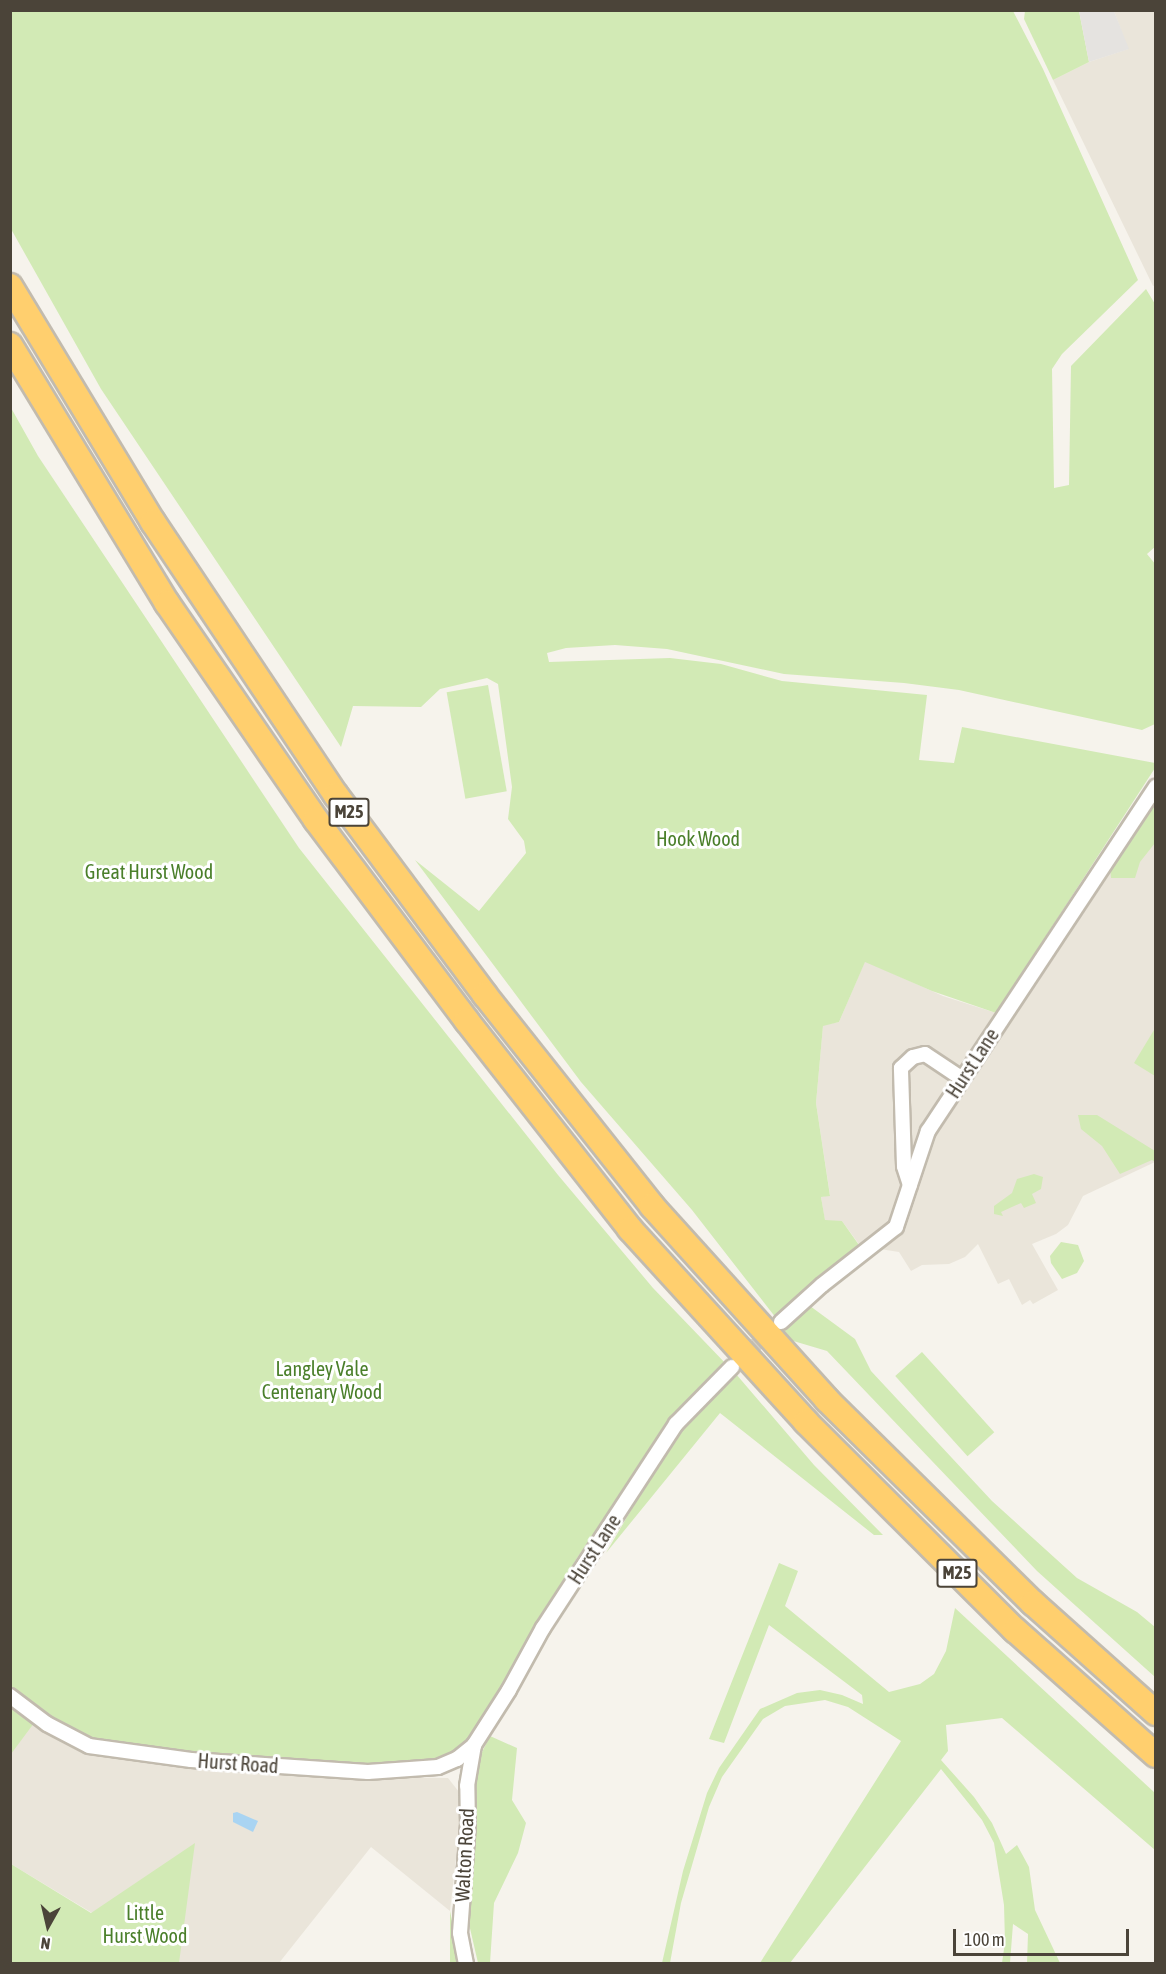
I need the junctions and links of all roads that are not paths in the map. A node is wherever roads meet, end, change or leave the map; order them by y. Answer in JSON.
{"nodes":[{"id":1,"x":10,"y":286,"type":"edge"},
{"id":2,"x":10,"y":345,"type":"edge"},
{"id":3,"x":1155,"y":787,"type":"edge"},
{"id":4,"x":961,"y":1078,"type":"junction"},
{"id":5,"x":910,"y":1185,"type":"junction"},
{"id":6,"x":781,"y":1322,"type":"tunnel mouth"},
{"id":7,"x":732,"y":1367,"type":"tunnel mouth"},
{"id":8,"x":10,"y":1696,"type":"edge"},
{"id":9,"x":1155,"y":1713,"type":"edge"},
{"id":10,"x":474,"y":1745,"type":"junction"},
{"id":11,"x":1155,"y":1755,"type":"edge"},
{"id":12,"x":438,"y":1767,"type":"junction"},
{"id":13,"x":467,"y":1786,"type":"junction"},
{"id":14,"x":466,"y":1964,"type":"edge"}],
"edges":[{"from":1,"to":9,"type":"highway","number":"M25"},
{"from":2,"to":11,"type":"highway","number":"M25"},
{"from":3,"to":4,"type":"street","name":"Hurst Lane"},
{"from":4,"to":5,"type":"street","name":"Hurst Lane"},
{"from":4,"to":5,"type":"street"},
{"from":5,"to":6,"type":"street","name":"Hurst Lane"},
{"from":7,"to":10,"type":"street","name":"Hurst Lane"},
{"from":8,"to":12,"type":"street","name":"Hurst Road"},
{"from":10,"to":12,"type":"street","name":"Hurst Road"},
{"from":10,"to":13,"type":"street","name":"Walton Road"},
{"from":12,"to":13,"type":"street"},
{"from":13,"to":14,"type":"street","name":"Walton Road"}]}
